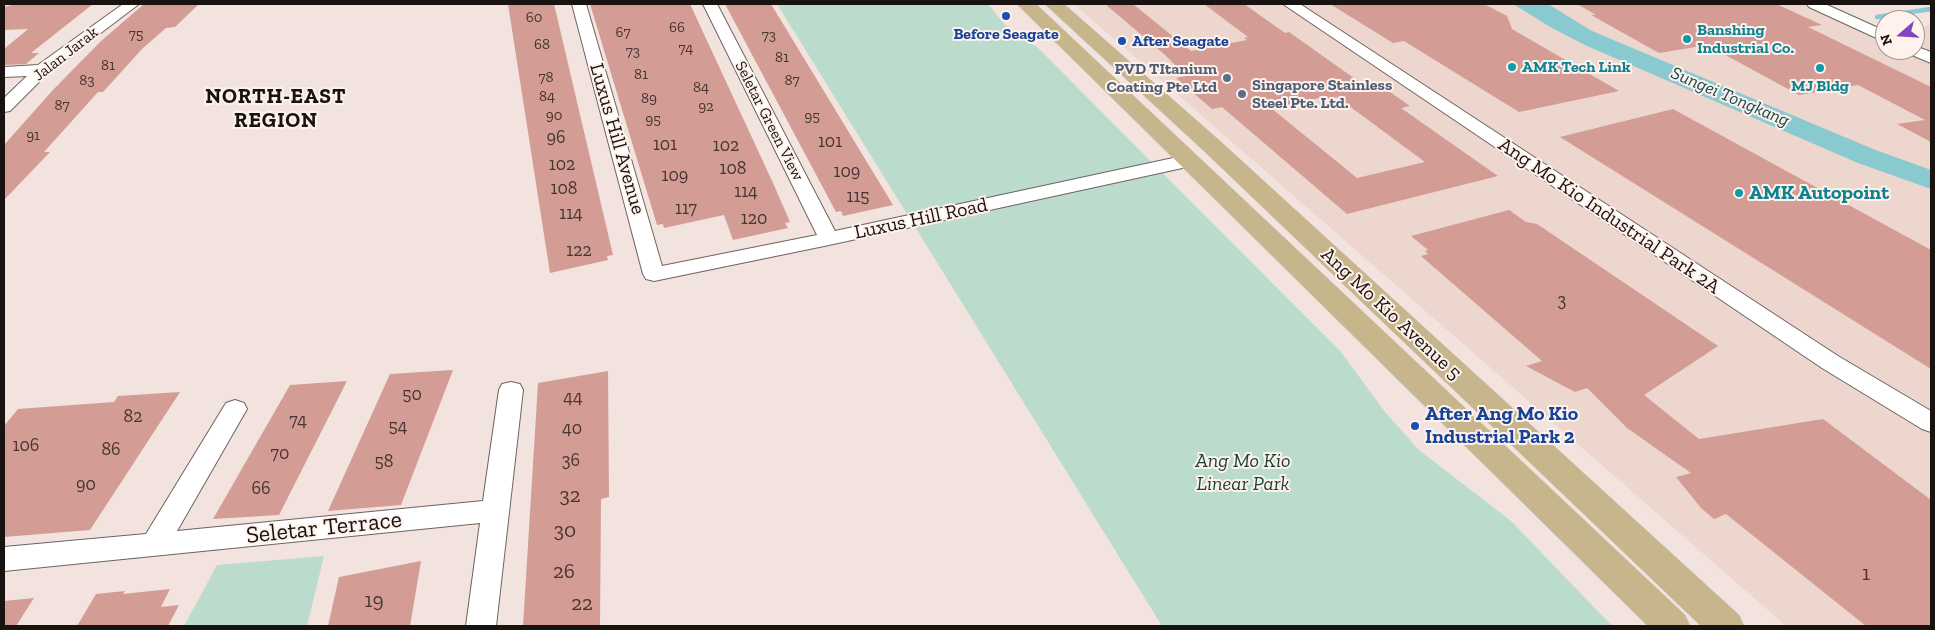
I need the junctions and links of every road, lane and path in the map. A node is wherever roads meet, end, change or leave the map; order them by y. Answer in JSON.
{"nodes":[{"id":1,"x":132,"y":4,"type":"edge"},
{"id":2,"x":579,"y":4,"type":"edge"},
{"id":3,"x":710,"y":4,"type":"edge"},
{"id":4,"x":1026,"y":4,"type":"edge"},
{"id":5,"x":1054,"y":4,"type":"edge"},
{"id":6,"x":1290,"y":4,"type":"edge"},
{"id":7,"x":1814,"y":4,"type":"edge"},
{"id":8,"x":1826,"y":4,"type":"edge"},
{"id":9,"x":1875,"y":26,"type":"edge"},
{"id":10,"x":1875,"y":32,"type":"edge"},
{"id":11,"x":42,"y":70,"type":"junction"},
{"id":12,"x":4,"y":72,"type":"edge"},
{"id":13,"x":4,"y":107,"type":"edge"},
{"id":14,"x":1188,"y":161,"type":"junction"},
{"id":15,"x":829,"y":239,"type":"junction"},
{"id":16,"x":1289,"y":239,"type":"junction"},
{"id":17,"x":654,"y":274,"type":"joint"},
{"id":18,"x":511,"y":390,"type":"dead end"},
{"id":19,"x":235,"y":409,"type":"dead end"},
{"id":20,"x":1931,"y":423,"type":"edge"},
{"id":21,"x":494,"y":511,"type":"junction"},
{"id":22,"x":154,"y":546,"type":"junction"},
{"id":23,"x":4,"y":560,"type":"edge"},
{"id":24,"x":481,"y":626,"type":"edge"},
{"id":25,"x":1672,"y":626,"type":"edge"},
{"id":26,"x":1726,"y":626,"type":"edge"}],
"edges":[{"from":1,"to":11,"type":"street","name":"Jalan Jarak"},
{"from":2,"to":17,"type":"street","name":"Luxus Hill Avenue"},
{"from":3,"to":15,"type":"street","name":"Seletar Green View"},
{"from":4,"to":14,"type":"main road","name":"Ang Mo Kio Avenue 5"},
{"from":5,"to":16,"type":"main road","name":"Ang Mo Kio Avenue 5"},
{"from":6,"to":20,"type":"street","name":"Ang Mo Kio Industrial Park 2A"},
{"from":7,"to":10,"type":"street"},
{"from":8,"to":9,"type":"street"},
{"from":11,"to":12,"type":"street"},
{"from":11,"to":13,"type":"street","name":"Jalan Jarak"},
{"from":14,"to":15,"type":"street","name":"Luxus Hill Road"},
{"from":14,"to":16,"type":"main road","name":"Ang Mo Kio Avenue 5"},
{"from":15,"to":17,"type":"street","name":"Luxus Hill Road"},
{"from":16,"to":25,"type":"main road","name":"Ang Mo Kio Avenue 5"},
{"from":16,"to":26,"type":"main road","name":"Ang Mo Kio Avenue 5"},
{"from":18,"to":21,"type":"street"},
{"from":19,"to":22,"type":"street"},
{"from":21,"to":22,"type":"street","name":"Seletar Terrace"},
{"from":21,"to":24,"type":"street"},
{"from":22,"to":23,"type":"street","name":"Seletar Terrace"}]}
